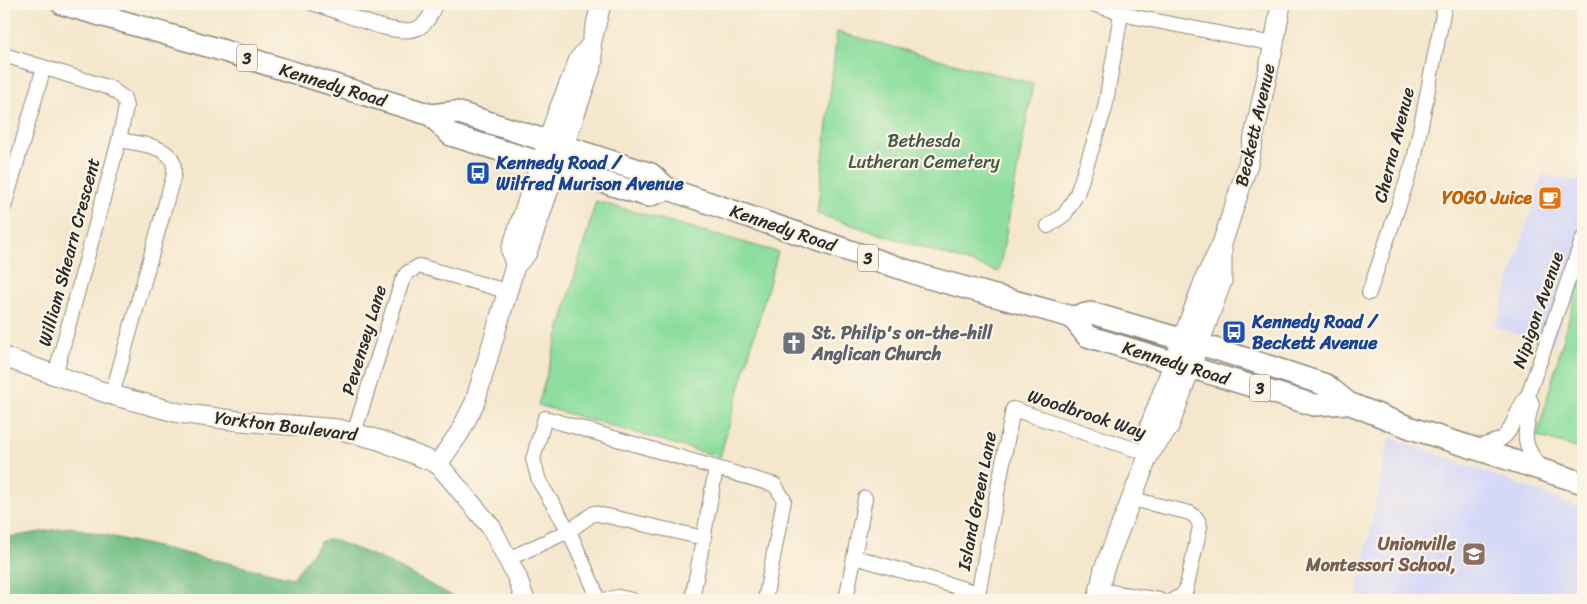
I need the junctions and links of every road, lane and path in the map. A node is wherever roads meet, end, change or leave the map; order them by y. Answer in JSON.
{"nodes":[{"id":1,"x":62,"y":4,"type":"edge"},
{"id":2,"x":314,"y":4,"type":"edge"},
{"id":3,"x":435,"y":4,"type":"edge"},
{"id":4,"x":601,"y":4,"type":"edge"},
{"id":5,"x":1092,"y":4,"type":"edge"},
{"id":6,"x":1281,"y":4,"type":"edge"},
{"id":7,"x":1445,"y":4,"type":"edge"},
{"id":8,"x":1121,"y":14,"type":"junction"},
{"id":9,"x":1274,"y":44,"type":"junction"},
{"id":10,"x":4,"y":55,"type":"edge"},
{"id":11,"x":44,"y":67,"type":"junction"},
{"id":12,"x":431,"y":115,"type":"junction"},
{"id":13,"x":119,"y":140,"type":"junction"},
{"id":14,"x":555,"y":143,"type":"junction"},
{"id":15,"x":548,"y":165,"type":"junction"},
{"id":16,"x":668,"y":189,"type":"junction"},
{"id":17,"x":4,"y":207,"type":"edge"},
{"id":18,"x":1048,"y":226,"type":"dead end"},
{"id":19,"x":1583,"y":238,"type":"edge"},
{"id":20,"x":506,"y":291,"type":"junction"},
{"id":21,"x":1369,"y":293,"type":"dead end"},
{"id":22,"x":1072,"y":317,"type":"junction"},
{"id":23,"x":1191,"y":341,"type":"junction"},
{"id":24,"x":4,"y":357,"type":"edge"},
{"id":25,"x":1182,"y":365,"type":"junction"},
{"id":26,"x":54,"y":375,"type":"junction"},
{"id":27,"x":112,"y":395,"type":"junction"},
{"id":28,"x":1528,"y":395,"type":"junction"},
{"id":29,"x":1348,"y":403,"type":"junction"},
{"id":30,"x":1013,"y":409,"type":"joint"},
{"id":31,"x":354,"y":433,"type":"junction"},
{"id":32,"x":1474,"y":448,"type":"junction"},
{"id":33,"x":1149,"y":454,"type":"junction"},
{"id":34,"x":438,"y":464,"type":"junction"},
{"id":35,"x":716,"y":469,"type":"junction"},
{"id":36,"x":1544,"y":470,"type":"junction"},
{"id":37,"x":1583,"y":483,"type":"edge"},
{"id":38,"x":865,"y":498,"type":"dead end"},
{"id":39,"x":1132,"y":498,"type":"junction"},
{"id":40,"x":569,"y":531,"type":"junction"},
{"id":41,"x":704,"y":538,"type":"junction"},
{"id":42,"x":855,"y":556,"type":"junction"},
{"id":43,"x":508,"y":558,"type":"junction"},
{"id":44,"x":1098,"y":595,"type":"edge"},
{"id":45,"x":977,"y":597,"type":"edge"},
{"id":46,"x":525,"y":600,"type":"edge"},
{"id":47,"x":596,"y":600,"type":"edge"},
{"id":48,"x":603,"y":600,"type":"edge"},
{"id":49,"x":632,"y":600,"type":"edge"},
{"id":50,"x":692,"y":600,"type":"edge"},
{"id":51,"x":765,"y":600,"type":"edge"},
{"id":52,"x":846,"y":600,"type":"edge"},
{"id":53,"x":1159,"y":600,"type":"edge"},
{"id":54,"x":1173,"y":600,"type":"edge"}],
"edges":[{"from":1,"to":12,"type":"main road","name":"Kennedy Road","number":"3"},
{"from":2,"to":3,"type":"street"},
{"from":4,"to":14,"type":"street"},
{"from":5,"to":8,"type":"street"},
{"from":6,"to":9,"type":"street","name":"Beckett Avenue"},
{"from":7,"to":21,"type":"street","name":"Cherna Avenue"},
{"from":8,"to":9,"type":"street"},
{"from":8,"to":18,"type":"street"},
{"from":9,"to":23,"type":"street","name":"Beckett Avenue"},
{"from":10,"to":11,"type":"street"},
{"from":11,"to":13,"type":"street","name":"William Shearn Crescent"},
{"from":11,"to":17,"type":"street"},
{"from":12,"to":14,"type":"main road","name":"Kennedy Road","number":"3"},
{"from":12,"to":15,"type":"main road","name":"Kennedy Road","number":"3"},
{"from":13,"to":26,"type":"street","name":"William Shearn Crescent"},
{"from":13,"to":27,"type":"street"},
{"from":14,"to":15,"type":"street"},
{"from":14,"to":16,"type":"main road","name":"Kennedy Road","number":"3"},
{"from":15,"to":16,"type":"main road","name":"Kennedy Road","number":"3"},
{"from":15,"to":20,"type":"street"},
{"from":16,"to":22,"type":"main road","name":"Kennedy Road","number":"3"},
{"from":19,"to":28,"type":"street","name":"Nipigon Avenue"},
{"from":20,"to":31,"type":"street","name":"Pevensey Lane"},
{"from":20,"to":34,"type":"street"},
{"from":22,"to":23,"type":"main road","name":"Kennedy Road","number":"3"},
{"from":22,"to":25,"type":"main road","name":"Kennedy Road","number":"3"},
{"from":23,"to":25,"type":"street","name":"Beckett Avenue"},
{"from":23,"to":29,"type":"main road","name":"Kennedy Road","number":"3"},
{"from":24,"to":26,"type":"street","name":"Yorkton Boulevard"},
{"from":25,"to":29,"type":"main road","name":"Kennedy Road","number":"3"},
{"from":25,"to":33,"type":"street","name":"Beckett Avenue"},
{"from":26,"to":27,"type":"street","name":"Yorkton Boulevard"},
{"from":27,"to":31,"type":"street","name":"Yorkton Boulevard"},
{"from":28,"to":32,"type":"street","name":"Nipigon Avenue"},
{"from":28,"to":36,"type":"street","name":"Nipigon Avenue"},
{"from":29,"to":32,"type":"main road","name":"Kennedy Road","number":"3"},
{"from":30,"to":33,"type":"street","name":"Woodbrook Way"},
{"from":30,"to":45,"type":"street","name":"Island Green Lane"},
{"from":31,"to":34,"type":"street","name":"Yorkton Boulevard"},
{"from":32,"to":36,"type":"main road","name":"Kennedy Road","number":"3"},
{"from":33,"to":39,"type":"street","name":"Beckett Avenue"},
{"from":34,"to":43,"type":"street","name":"Yorkton Boulevard"},
{"from":35,"to":40,"type":"street"},
{"from":35,"to":41,"type":"street"},
{"from":35,"to":51,"type":"street"},
{"from":36,"to":37,"type":"main road","name":"Kennedy Road","number":"3"},
{"from":38,"to":42,"type":"street"},
{"from":39,"to":44,"type":"street","name":"Beckett Avenue"},
{"from":39,"to":54,"type":"street"},
{"from":40,"to":41,"type":"street"},
{"from":40,"to":43,"type":"street"},
{"from":40,"to":47,"type":"street"},
{"from":41,"to":50,"type":"street"},
{"from":42,"to":45,"type":"street"},
{"from":42,"to":52,"type":"street"},
{"from":43,"to":46,"type":"street","name":"Yorkton Boulevard"},
{"from":44,"to":53,"type":"street"},
{"from":48,"to":49,"type":"street"}]}
